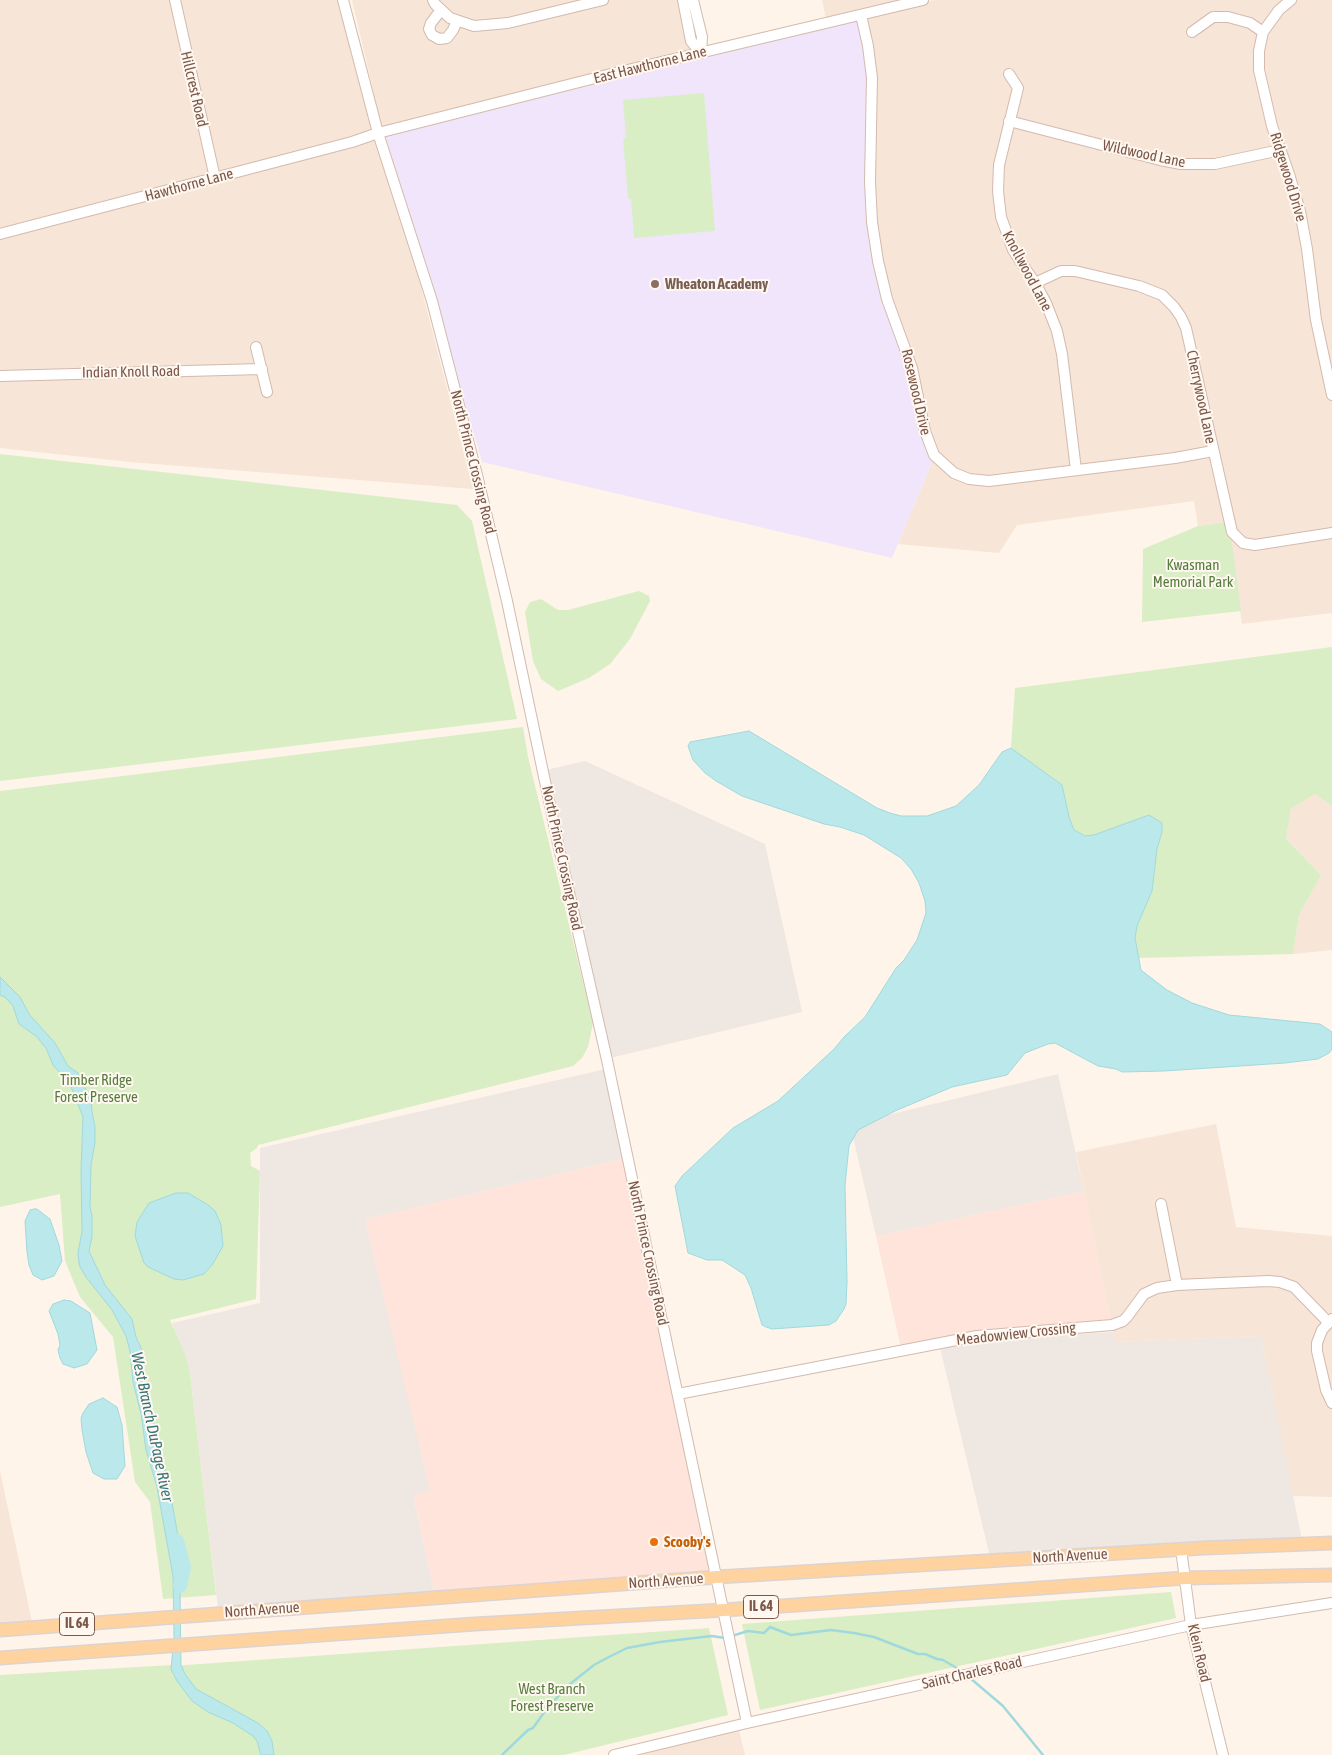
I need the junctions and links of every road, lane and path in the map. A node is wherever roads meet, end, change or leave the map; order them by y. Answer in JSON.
{"nodes":[{"id":1,"x":175,"y":0,"type":"edge"},
{"id":2,"x":343,"y":0,"type":"edge"},
{"id":3,"x":433,"y":0,"type":"edge"},
{"id":4,"x":603,"y":0,"type":"edge"},
{"id":5,"x":683,"y":0,"type":"edge"},
{"id":6,"x":693,"y":0,"type":"edge"},
{"id":7,"x":923,"y":0,"type":"edge"},
{"id":8,"x":1291,"y":0,"type":"edge"},
{"id":9,"x":441,"y":10,"type":"junction"},
{"id":10,"x":861,"y":14,"type":"junction"},
{"id":11,"x":453,"y":19,"type":"junction"},
{"id":12,"x":1192,"y":32,"type":"dead end"},
{"id":13,"x":1264,"y":32,"type":"junction"},
{"id":14,"x":701,"y":53,"type":"junction"},
{"id":15,"x":1009,"y":74,"type":"dead end"},
{"id":16,"x":1010,"y":121,"type":"junction"},
{"id":17,"x":378,"y":133,"type":"junction"},
{"id":18,"x":1280,"y":150,"type":"junction"},
{"id":19,"x":215,"y":178,"type":"junction"},
{"id":20,"x":0,"y":234,"type":"edge"},
{"id":21,"x":1035,"y":283,"type":"junction"},
{"id":22,"x":256,"y":346,"type":"dead end"},
{"id":23,"x":262,"y":369,"type":"junction"},
{"id":24,"x":0,"y":376,"type":"edge"},
{"id":25,"x":267,"y":392,"type":"dead end"},
{"id":26,"x":1332,"y":395,"type":"edge"},
{"id":27,"x":1213,"y":451,"type":"junction"},
{"id":28,"x":1076,"y":470,"type":"junction"},
{"id":29,"x":1332,"y":534,"type":"edge"},
{"id":30,"x":1161,"y":1204,"type":"dead end"},
{"id":31,"x":1177,"y":1284,"type":"junction"},
{"id":32,"x":1330,"y":1320,"type":"edge"},
{"id":33,"x":678,"y":1394,"type":"junction"},
{"id":34,"x":1332,"y":1403,"type":"edge"},
{"id":35,"x":1332,"y":1543,"type":"edge"},
{"id":36,"x":1180,"y":1549,"type":"junction"},
{"id":37,"x":1332,"y":1575,"type":"edge"},
{"id":38,"x":717,"y":1577,"type":"junction"},
{"id":39,"x":1185,"y":1578,"type":"junction"},
{"id":40,"x":1332,"y":1603,"type":"edge"},
{"id":41,"x":724,"y":1610,"type":"junction"},
{"id":42,"x":1192,"y":1625,"type":"junction"},
{"id":43,"x":0,"y":1630,"type":"edge"},
{"id":44,"x":0,"y":1658,"type":"edge"},
{"id":45,"x":747,"y":1724,"type":"junction"},
{"id":46,"x":645,"y":1752,"type":"edge"},
{"id":47,"x":614,"y":1755,"type":"edge"},
{"id":48,"x":1223,"y":1755,"type":"edge"}],
"edges":[{"from":1,"to":19,"type":"street","name":"Hillcrest Road"},
{"from":2,"to":17,"type":"street","name":"North Prince Crossing Road"},
{"from":3,"to":9,"type":"street"},
{"from":4,"to":11,"type":"street"},
{"from":5,"to":14,"type":"street"},
{"from":6,"to":14,"type":"street"},
{"from":7,"to":10,"type":"street","name":"East Hawthorne Lane"},
{"from":8,"to":13,"type":"street","name":"Ridgewood Drive"},
{"from":9,"to":11,"type":"street"},
{"from":9,"to":11,"type":"street"},
{"from":10,"to":14,"type":"street","name":"East Hawthorne Lane"},
{"from":10,"to":28,"type":"street","name":"Rosewood Drive"},
{"from":12,"to":13,"type":"street"},
{"from":13,"to":18,"type":"street","name":"Ridgewood Drive"},
{"from":14,"to":17,"type":"street","name":"East Hawthorne Lane"},
{"from":15,"to":16,"type":"street","name":"Knollwood Lane"},
{"from":16,"to":18,"type":"street","name":"Wildwood Lane"},
{"from":16,"to":21,"type":"street","name":"Knollwood Lane"},
{"from":17,"to":19,"type":"street","name":"Hawthorne Lane"},
{"from":17,"to":33,"type":"street","name":"North Prince Crossing Road"},
{"from":18,"to":26,"type":"street","name":"Ridgewood Drive"},
{"from":19,"to":20,"type":"street","name":"Hawthorne Lane"},
{"from":21,"to":27,"type":"street","name":"Cherrywood Lane"},
{"from":21,"to":28,"type":"street","name":"Knollwood Lane"},
{"from":22,"to":23,"type":"street"},
{"from":23,"to":24,"type":"street","name":"Indian Knoll Road"},
{"from":23,"to":25,"type":"street"},
{"from":27,"to":28,"type":"street","name":"Rosewood Drive"},
{"from":27,"to":29,"type":"street","name":"Cherrywood Lane"},
{"from":30,"to":31,"type":"street"},
{"from":31,"to":32,"type":"street","name":"Meadowview Crossing"},
{"from":31,"to":33,"type":"street","name":"Meadowview Crossing"},
{"from":32,"to":34,"type":"street"},
{"from":33,"to":38,"type":"street","name":"North Prince Crossing Road"},
{"from":35,"to":36,"type":"main road","name":"North Avenue","number":"IL 64"},
{"from":36,"to":38,"type":"main road","name":"North Avenue","number":"IL 64"},
{"from":36,"to":39,"type":"street","name":"Klein Road"},
{"from":37,"to":39,"type":"main road","name":"North Avenue","number":"IL 64"},
{"from":38,"to":41,"type":"street","name":"North Prince Crossing Road"},
{"from":38,"to":43,"type":"main road","name":"North Avenue","number":"IL 64"},
{"from":39,"to":41,"type":"main road","name":"North Avenue","number":"IL 64"},
{"from":39,"to":42,"type":"street","name":"Klein Road"},
{"from":40,"to":42,"type":"street","name":"Saint Charles Road"},
{"from":41,"to":44,"type":"main road","name":"North Avenue","number":"IL 64"},
{"from":41,"to":45,"type":"street","name":"North Prince Crossing Road"},
{"from":42,"to":45,"type":"street","name":"Saint Charles Road"},
{"from":42,"to":48,"type":"street","name":"Klein Road"},
{"from":45,"to":46,"type":"street","name":"Saint Charles Road"},
{"from":46,"to":47,"type":"street","name":"Saint Charles Road"}]}
